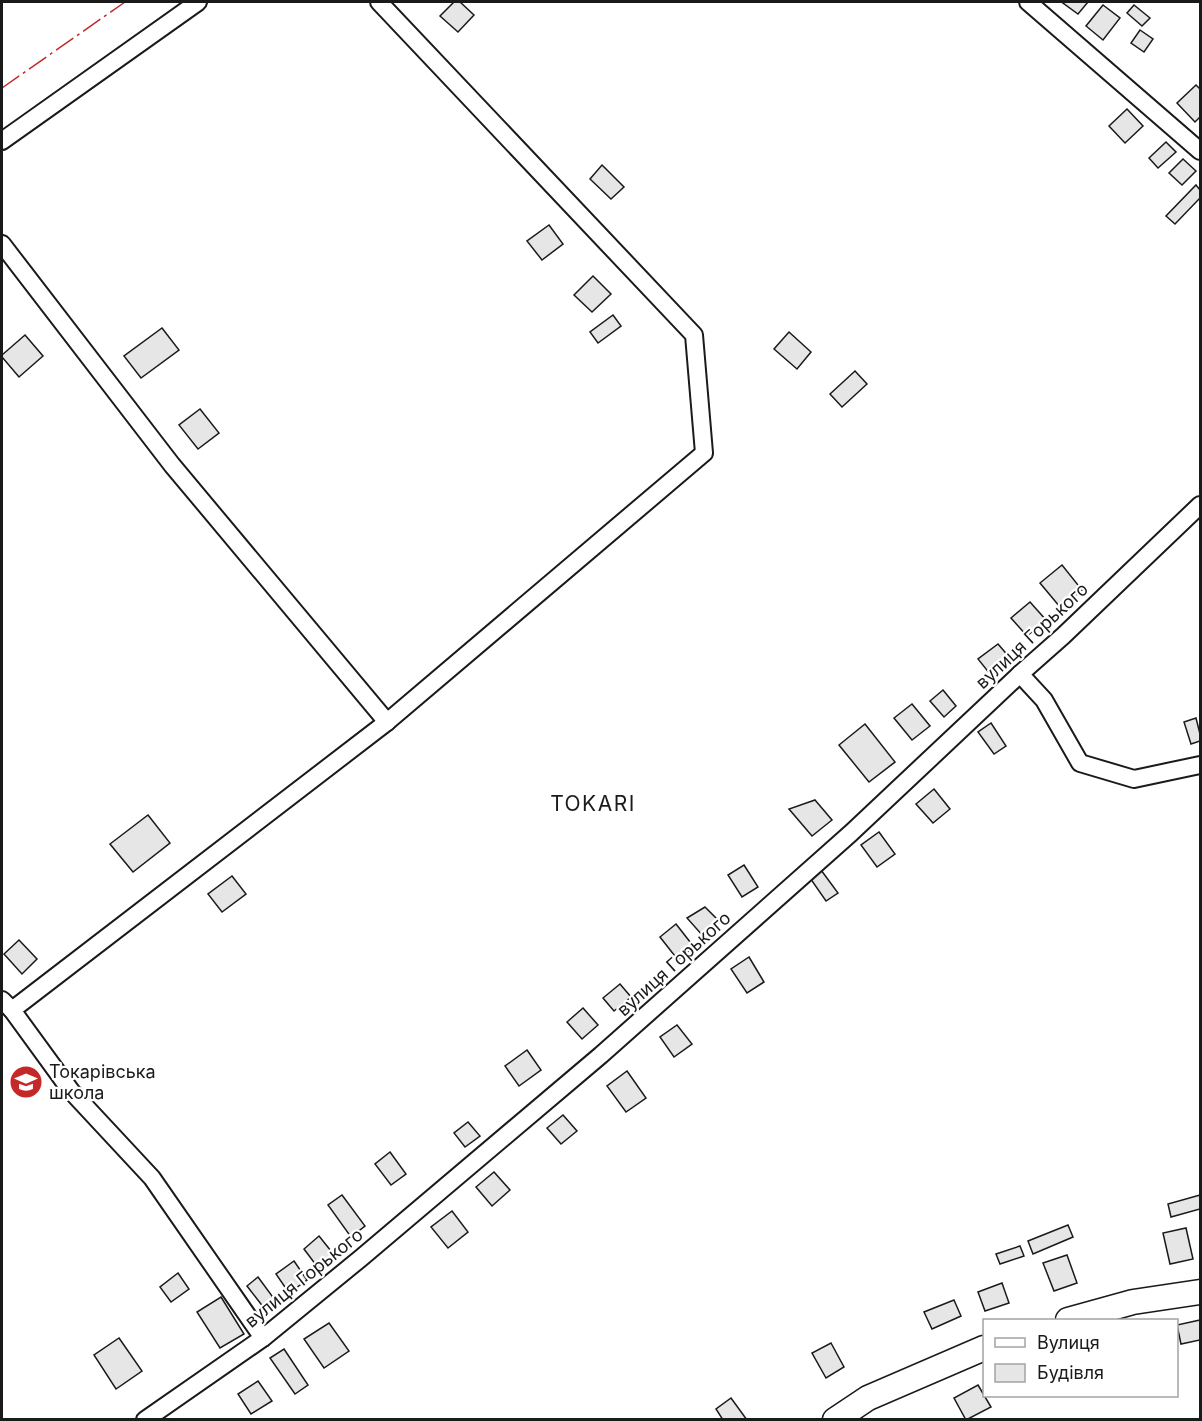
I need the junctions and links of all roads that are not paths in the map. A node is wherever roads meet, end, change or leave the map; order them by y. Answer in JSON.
{"nodes":[{"id":1,"x":198,"y":2,"type":"edge"},
{"id":2,"x":379,"y":2,"type":"edge"},
{"id":3,"x":1028,"y":2,"type":"edge"},
{"id":4,"x":2,"y":141,"type":"edge"},
{"id":5,"x":1200,"y":151,"type":"edge"},
{"id":6,"x":2,"y":244,"type":"edge"},
{"id":7,"x":1200,"y":505,"type":"edge"},
{"id":8,"x":1020,"y":674,"type":"junction"},
{"id":9,"x":387,"y":722,"type":"junction"},
{"id":10,"x":1200,"y":765,"type":"edge"},
{"id":11,"x":7,"y":1005,"type":"edge"},
{"id":12,"x":1200,"y":1292,"type":"edge"},
{"id":13,"x":1072,"y":1319,"type":"edge"},
{"id":14,"x":262,"y":1338,"type":"junction"},
{"id":15,"x":983,"y":1348,"type":"edge"},
{"id":16,"x":145,"y":1419,"type":"edge"},
{"id":17,"x":835,"y":1419,"type":"edge"}],
"edges":[{"from":1,"to":4,"type":"street"},
{"from":2,"to":9,"type":"street"},
{"from":3,"to":5,"type":"street"},
{"from":6,"to":9,"type":"street"},
{"from":7,"to":8,"type":"street","name":"вулиця Горького"},
{"from":8,"to":10,"type":"street"},
{"from":8,"to":14,"type":"street","name":"вулиця Горького"},
{"from":9,"to":11,"type":"street"},
{"from":11,"to":14,"type":"street"},
{"from":12,"to":13,"type":"street"},
{"from":14,"to":16,"type":"street","name":"вулиця Горького"},
{"from":15,"to":17,"type":"street"}]}
